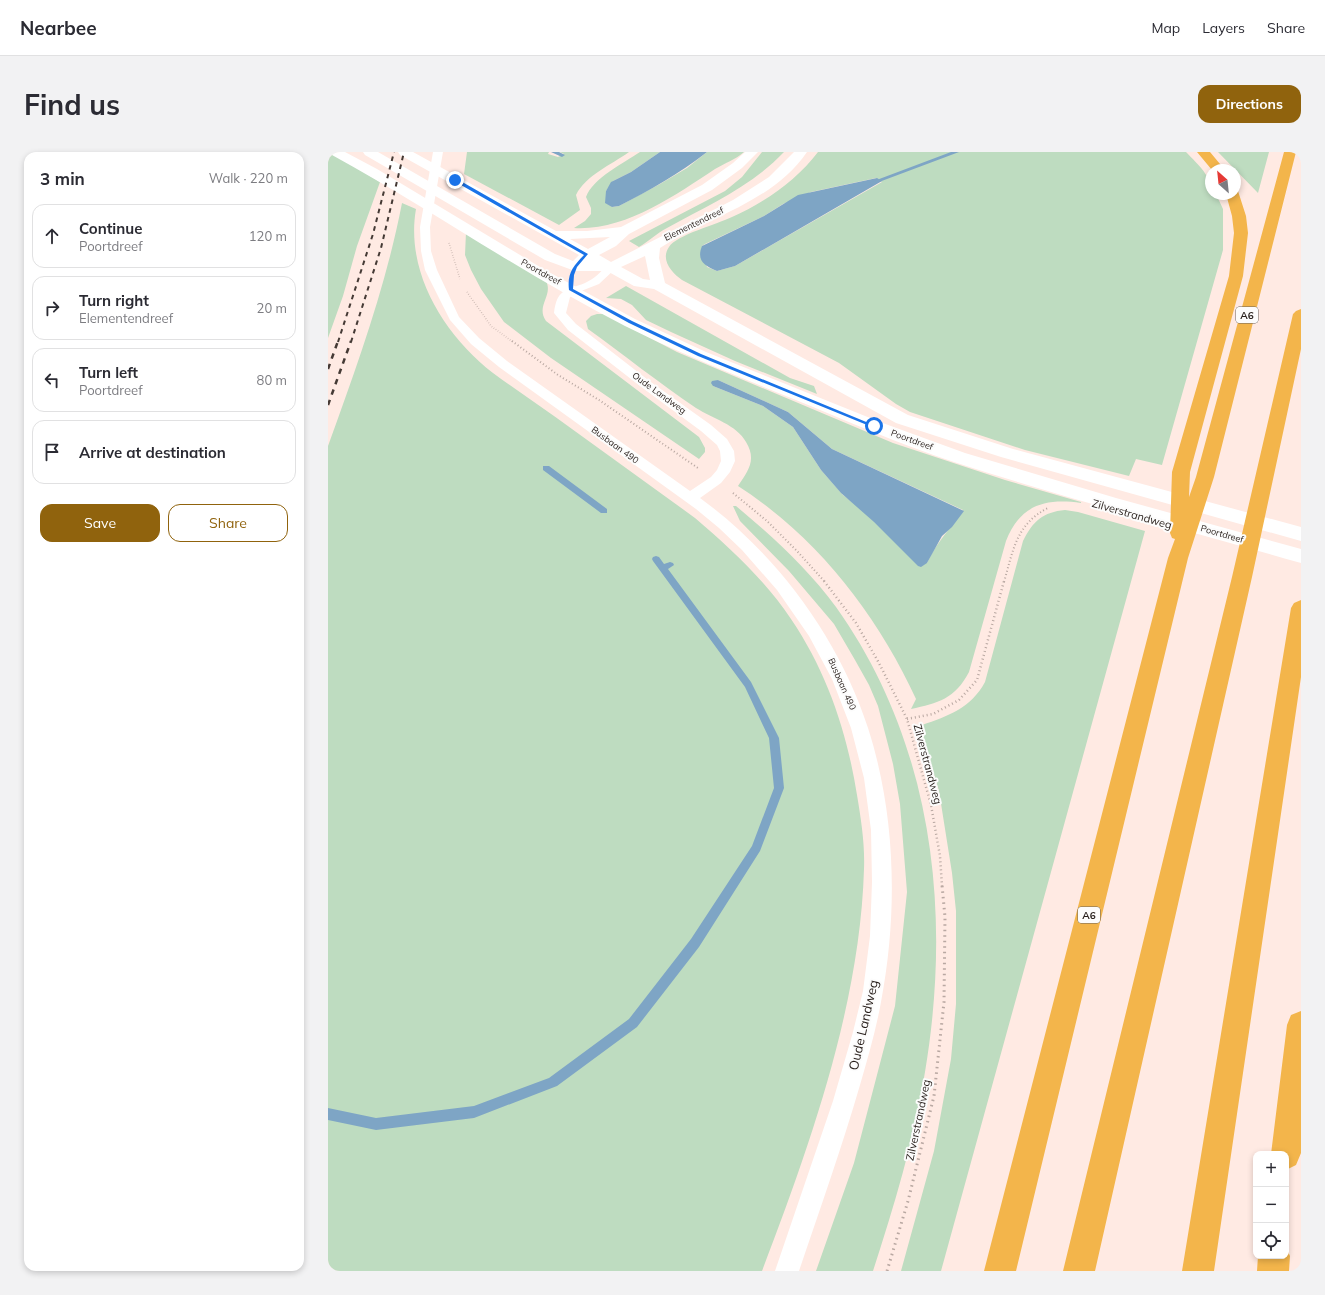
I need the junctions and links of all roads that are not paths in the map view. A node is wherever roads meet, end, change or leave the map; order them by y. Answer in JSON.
{"nodes":[{"id":1,"x":336,"y":152,"type":"edge"},
{"id":2,"x":369,"y":152,"type":"edge"},
{"id":3,"x":404,"y":152,"type":"edge"},
{"id":4,"x":438,"y":152,"type":"edge"},
{"id":5,"x":752,"y":152,"type":"edge"},
{"id":6,"x":801,"y":152,"type":"edge"},
{"id":7,"x":1203,"y":152,"type":"edge"},
{"id":8,"x":1290,"y":152,"type":"edge"},
{"id":9,"x":1214,"y":164,"type":"edge"},
{"id":10,"x":1235,"y":200,"type":"edge"},
{"id":11,"x":623,"y":232,"type":"junction"},
{"id":12,"x":551,"y":234,"type":"junction"},
{"id":13,"x":653,"y":246,"type":"junction"},
{"id":14,"x":587,"y":254,"type":"junction"},
{"id":15,"x":575,"y":267,"type":"junction"},
{"id":16,"x":611,"y":267,"type":"junction"},
{"id":17,"x":658,"y":285,"type":"junction"},
{"id":18,"x":571,"y":289,"type":"junction"},
{"id":19,"x":1301,"y":314,"type":"edge"},
{"id":20,"x":690,"y":498,"type":"junction"},
{"id":21,"x":1301,"y":534,"type":"edge"},
{"id":22,"x":1301,"y":556,"type":"edge"},
{"id":23,"x":1178,"y":558,"type":"junction"},
{"id":24,"x":1301,"y":608,"type":"edge"},
{"id":25,"x":859,"y":723,"type":"joint"},
{"id":26,"x":1301,"y":1024,"type":"edge"},
{"id":27,"x":1286,"y":1151,"type":"edge"},
{"id":28,"x":1274,"y":1259,"type":"edge"},
{"id":29,"x":787,"y":1271,"type":"edge"},
{"id":30,"x":1000,"y":1271,"type":"edge"},
{"id":31,"x":1079,"y":1271,"type":"edge"},
{"id":32,"x":1198,"y":1271,"type":"edge"},
{"id":33,"x":1273,"y":1271,"type":"edge"}],
"edges":[{"from":1,"to":18,"type":"main road","name":"Poortdreef"},
{"from":2,"to":15,"type":"main road","name":"Poortdreef"},
{"from":3,"to":12,"type":"main road","name":"Poortdreef"},
{"from":4,"to":20,"type":"lane","name":"Busbaan 490"},
{"from":5,"to":11,"type":"main road"},
{"from":6,"to":13,"type":"main road","name":"Elementendreef"},
{"from":7,"to":9,"type":"highway"},
{"from":8,"to":23,"type":"highway","number":"A6"},
{"from":10,"to":23,"type":"highway","number":"A6"},
{"from":11,"to":12,"type":"main road"},
{"from":11,"to":14,"type":"main road"},
{"from":12,"to":14,"type":"main road","name":"Poortdreef"},
{"from":13,"to":16,"type":"main road","name":"Elementendreef"},
{"from":13,"to":17,"type":"main road"},
{"from":14,"to":15,"type":"main road"},
{"from":14,"to":16,"type":"main road","name":"Poortdreef"},
{"from":15,"to":16,"type":"main road","name":"Elementendreef"},
{"from":15,"to":18,"type":"main road"},
{"from":16,"to":17,"type":"main road","name":"Poortdreef"},
{"from":16,"to":18,"type":"lane"},
{"from":17,"to":21,"type":"main road","name":"Poortdreef"},
{"from":18,"to":20,"type":"lane","name":"Oude Landweg"},
{"from":18,"to":22,"type":"main road","name":"Poortdreef"},
{"from":19,"to":31,"type":"highway"},
{"from":20,"to":25,"type":"lane","name":"Busbaan 490"},
{"from":23,"to":30,"type":"highway","number":"A6"},
{"from":24,"to":32,"type":"highway"},
{"from":25,"to":29,"type":"lane","name":"Oude Landweg"},
{"from":26,"to":27,"type":"highway"},
{"from":28,"to":33,"type":"highway"}]}
